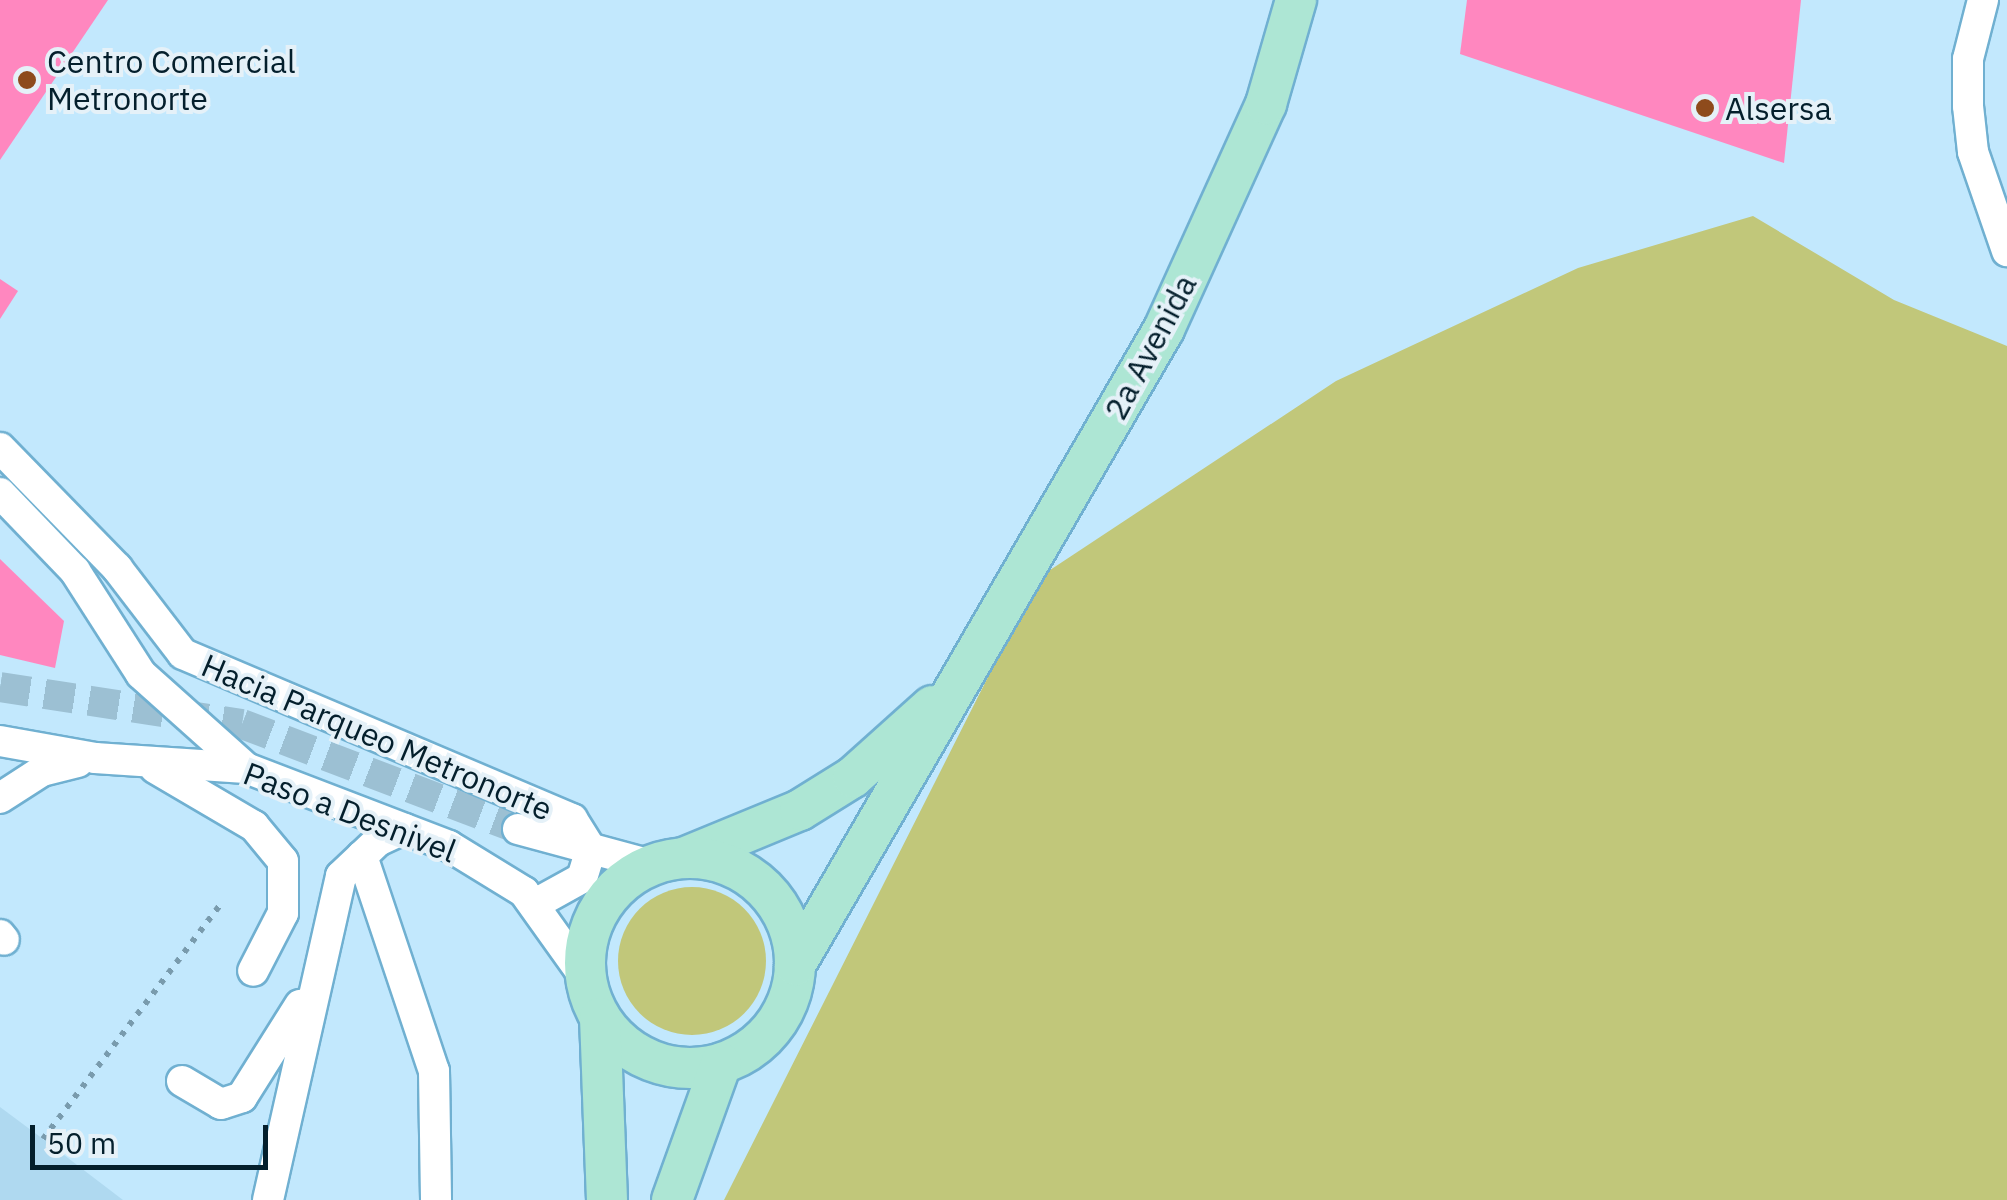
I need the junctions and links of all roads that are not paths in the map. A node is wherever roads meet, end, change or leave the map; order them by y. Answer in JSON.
{"nodes":[{"id":1,"x":1296,"y":0,"type":"edge"},
{"id":2,"x":1983,"y":0,"type":"edge"},
{"id":3,"x":2007,"y":251,"type":"edge"},
{"id":4,"x":0,"y":448,"type":"edge"},
{"id":5,"x":0,"y":494,"type":"edge"},
{"id":6,"x":964,"y":676,"type":"junction"},
{"id":7,"x":0,"y":741,"type":"edge"},
{"id":8,"x":95,"y":758,"type":"junction"},
{"id":9,"x":143,"y":762,"type":"junction"},
{"id":10,"x":246,"y":768,"type":"junction"},
{"id":11,"x":0,"y":798,"type":"edge"},
{"id":12,"x":404,"y":829,"type":"junction"},
{"id":13,"x":518,"y":829,"type":"tunnel mouth"},
{"id":14,"x":591,"y":849,"type":"junction"},
{"id":15,"x":362,"y":856,"type":"junction"},
{"id":16,"x":668,"y":861,"type":"junction"},
{"id":17,"x":535,"y":904,"type":"junction"},
{"id":18,"x":795,"y":965,"type":"junction"},
{"id":19,"x":253,"y":972,"type":"dead end"},
{"id":20,"x":313,"y":979,"type":"junction"},
{"id":21,"x":586,"y":979,"type":"junction"},
{"id":22,"x":600,"y":1018,"type":"junction"},
{"id":23,"x":721,"y":1064,"type":"junction"},
{"id":24,"x":182,"y":1081,"type":"dead end"},
{"id":25,"x":268,"y":1200,"type":"edge"},
{"id":26,"x":436,"y":1200,"type":"edge"},
{"id":27,"x":608,"y":1200,"type":"edge"},
{"id":28,"x":672,"y":1200,"type":"edge"}],
"edges":[{"from":1,"to":6,"type":"main road","name":"2a Avenida"},
{"from":2,"to":3,"type":"street"},
{"from":4,"to":14,"type":"street","name":"Hacia Parqueo Metronorte"},
{"from":5,"to":10,"type":"street"},
{"from":6,"to":16,"type":"main road","name":"2a Avenida"},
{"from":6,"to":18,"type":"main road","name":"2a Avenida"},
{"from":7,"to":8,"type":"street","name":"Paso a Desnivel"},
{"from":8,"to":9,"type":"street","name":"Paso a Desnivel"},
{"from":8,"to":11,"type":"street"},
{"from":9,"to":10,"type":"street","name":"Paso a Desnivel"},
{"from":9,"to":19,"type":"street"},
{"from":10,"to":12,"type":"street","name":"Paso a Desnivel"},
{"from":12,"to":15,"type":"street"},
{"from":12,"to":17,"type":"street","name":"Paso a Desnivel"},
{"from":13,"to":14,"type":"street"},
{"from":14,"to":16,"type":"street"},
{"from":14,"to":17,"type":"street"},
{"from":15,"to":20,"type":"street"},
{"from":15,"to":26,"type":"street"},
{"from":16,"to":18,"type":"main road"},
{"from":16,"to":21,"type":"main road"},
{"from":17,"to":21,"type":"street","name":"Paso a Desnivel"},
{"from":18,"to":23,"type":"main road"},
{"from":20,"to":24,"type":"street"},
{"from":20,"to":25,"type":"street"},
{"from":21,"to":22,"type":"main road"},
{"from":22,"to":23,"type":"main road"},
{"from":22,"to":27,"type":"main road"},
{"from":23,"to":28,"type":"main road"}]}
